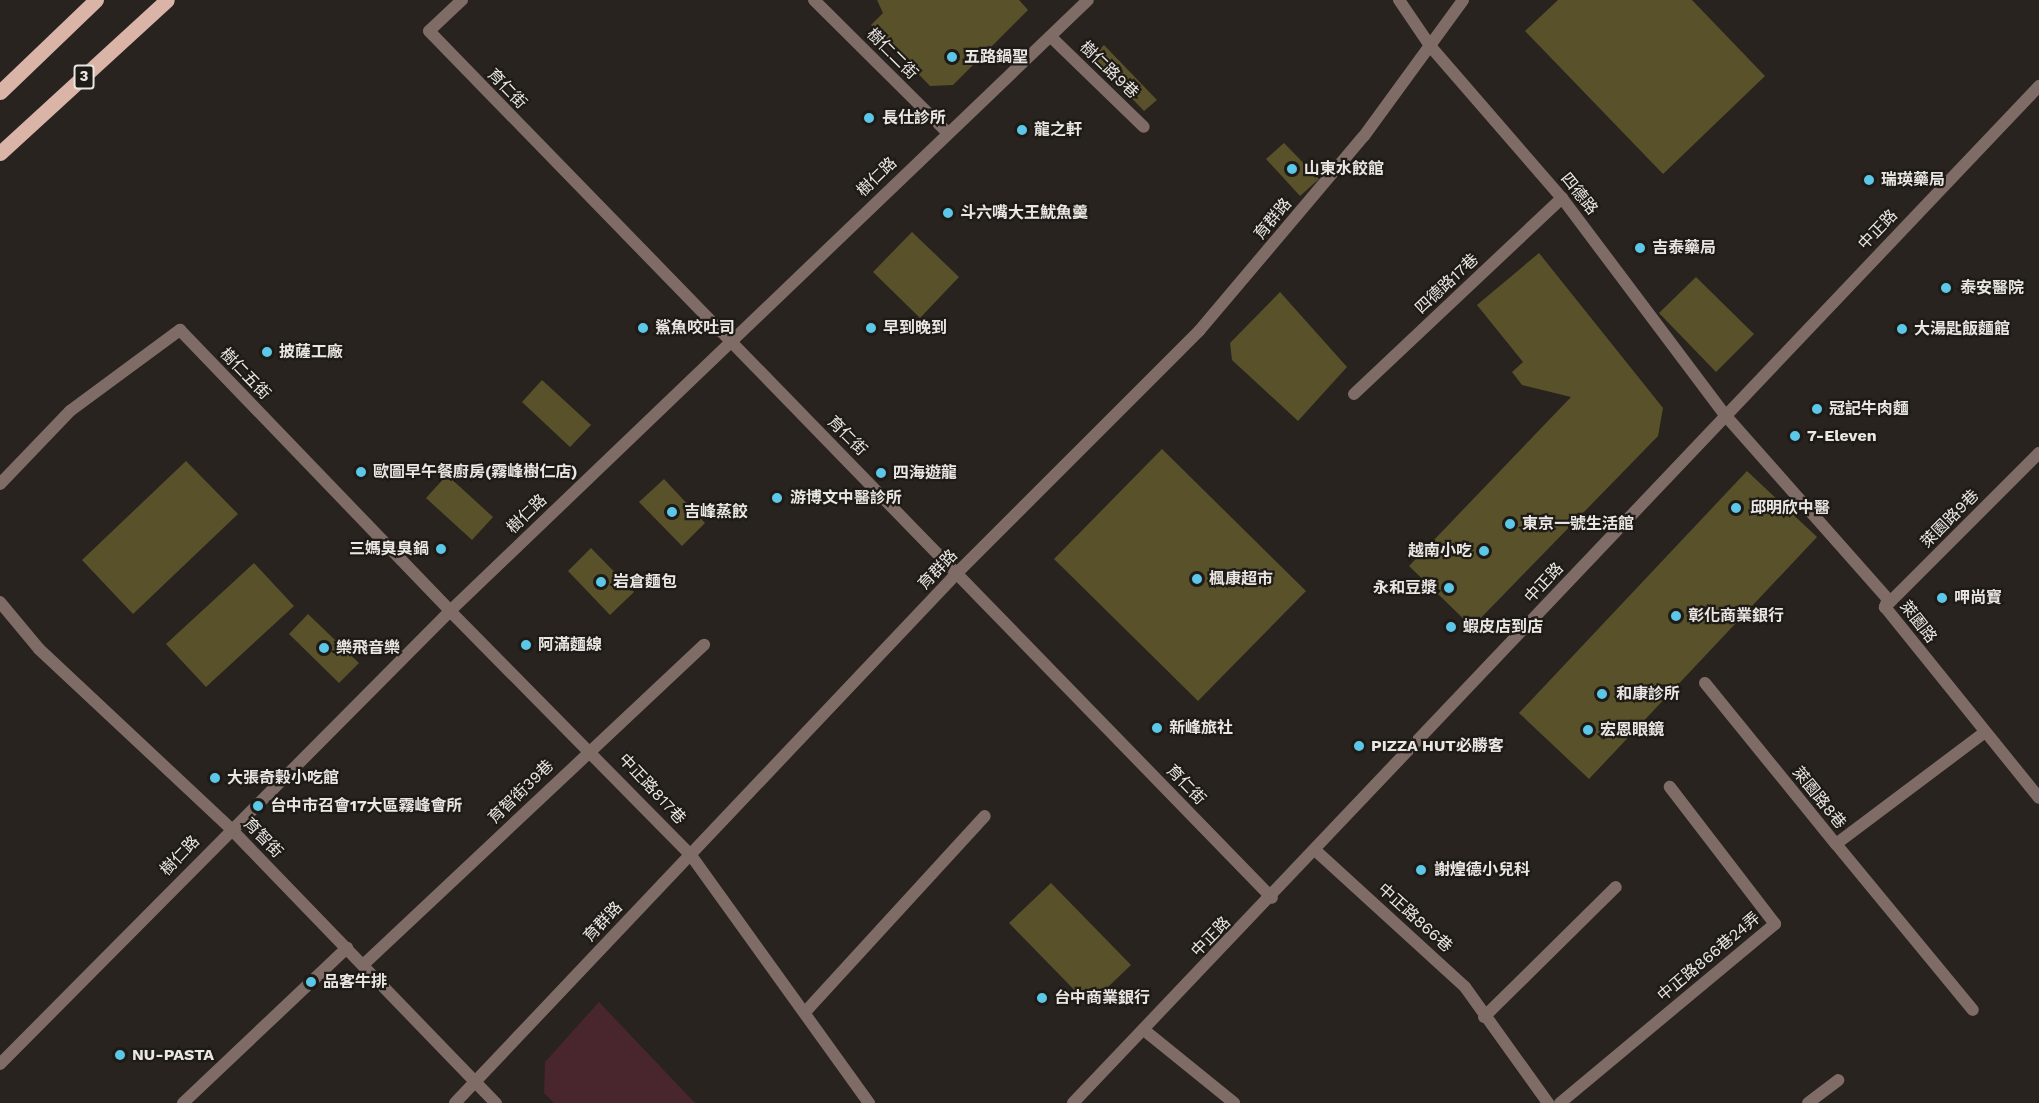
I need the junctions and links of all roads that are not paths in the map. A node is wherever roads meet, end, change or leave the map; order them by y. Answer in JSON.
{"nodes":[{"id":1,"x":96,"y":0,"type":"edge"},
{"id":2,"x":167,"y":0,"type":"edge"},
{"id":3,"x":462,"y":0,"type":"edge"},
{"id":4,"x":814,"y":0,"type":"edge"},
{"id":5,"x":1088,"y":0,"type":"edge"},
{"id":6,"x":1399,"y":0,"type":"edge"},
{"id":7,"x":1463,"y":0,"type":"edge"},
{"id":8,"x":1051,"y":37,"type":"junction"},
{"id":9,"x":1431,"y":47,"type":"junction"},
{"id":10,"x":2039,"y":86,"type":"edge"},
{"id":11,"x":0,"y":92,"type":"edge"},
{"id":12,"x":1144,"y":127,"type":"dead end"},
{"id":13,"x":947,"y":132,"type":"junction"},
{"id":14,"x":0,"y":153,"type":"edge"},
{"id":15,"x":1562,"y":198,"type":"junction"},
{"id":16,"x":730,"y":342,"type":"junction"},
{"id":17,"x":1354,"y":394,"type":"dead end"},
{"id":18,"x":1725,"y":415,"type":"junction"},
{"id":19,"x":2039,"y":453,"type":"edge"},
{"id":20,"x":0,"y":484,"type":"edge"},
{"id":21,"x":958,"y":572,"type":"junction"},
{"id":22,"x":0,"y":602,"type":"edge"},
{"id":23,"x":1885,"y":607,"type":"junction"},
{"id":24,"x":450,"y":611,"type":"junction"},
{"id":25,"x":704,"y":645,"type":"dead end"},
{"id":26,"x":1705,"y":683,"type":"dead end"},
{"id":27,"x":1985,"y":732,"type":"junction"},
{"id":28,"x":591,"y":749,"type":"junction"},
{"id":29,"x":1670,"y":787,"type":"dead end"},
{"id":30,"x":2039,"y":798,"type":"edge"},
{"id":31,"x":985,"y":816,"type":"dead end"},
{"id":32,"x":230,"y":828,"type":"junction"},
{"id":33,"x":1836,"y":844,"type":"junction"},
{"id":34,"x":1315,"y":850,"type":"junction"},
{"id":35,"x":690,"y":854,"type":"junction"},
{"id":36,"x":1616,"y":887,"type":"dead end"},
{"id":37,"x":1272,"y":898,"type":"junction"},
{"id":38,"x":347,"y":948,"type":"junction"},
{"id":39,"x":363,"y":965,"type":"junction"},
{"id":40,"x":807,"y":1010,"type":"junction"},
{"id":41,"x":1973,"y":1010,"type":"dead end"},
{"id":42,"x":1484,"y":1017,"type":"junction"},
{"id":43,"x":1144,"y":1030,"type":"junction"},
{"id":44,"x":0,"y":1064,"type":"edge"},
{"id":45,"x":1838,"y":1080,"type":"dead end"},
{"id":46,"x":474,"y":1082,"type":"junction"},
{"id":47,"x":183,"y":1103,"type":"edge"},
{"id":48,"x":455,"y":1103,"type":"edge"},
{"id":49,"x":496,"y":1103,"type":"edge"},
{"id":50,"x":869,"y":1103,"type":"edge"},
{"id":51,"x":1073,"y":1103,"type":"edge"},
{"id":52,"x":1234,"y":1103,"type":"edge"},
{"id":53,"x":1548,"y":1103,"type":"edge"},
{"id":54,"x":1560,"y":1103,"type":"edge"},
{"id":55,"x":1809,"y":1103,"type":"edge"}],
"edges":[{"from":1,"to":11,"type":"main road"},
{"from":2,"to":14,"type":"main road","number":"3"},
{"from":3,"to":16,"type":"street","name":"育仁街"},
{"from":4,"to":13,"type":"street","name":"樹仁二街"},
{"from":5,"to":8,"type":"street","name":"樹仁路"},
{"from":6,"to":9,"type":"street","name":"四德路"},
{"from":7,"to":9,"type":"street","name":"育群路"},
{"from":8,"to":12,"type":"street","name":"樹仁路9巷"},
{"from":8,"to":13,"type":"street","name":"樹仁路"},
{"from":9,"to":15,"type":"street","name":"四德路"},
{"from":9,"to":21,"type":"street","name":"育群路"},
{"from":10,"to":18,"type":"street","name":"中正路"},
{"from":13,"to":16,"type":"street","name":"樹仁路"},
{"from":15,"to":17,"type":"street","name":"四德路17巷"},
{"from":15,"to":18,"type":"street","name":"四德路"},
{"from":16,"to":21,"type":"street","name":"育仁街"},
{"from":16,"to":24,"type":"street","name":"樹仁路"},
{"from":18,"to":23,"type":"street","name":"萊園路"},
{"from":18,"to":34,"type":"street","name":"中正路"},
{"from":19,"to":23,"type":"street","name":"萊園路9巷"},
{"from":20,"to":24,"type":"street","name":"樹仁五街"},
{"from":21,"to":35,"type":"street","name":"育群路"},
{"from":21,"to":37,"type":"street","name":"育仁街"},
{"from":22,"to":32,"type":"street","name":"育智街"},
{"from":23,"to":27,"type":"street","name":"萊園路"},
{"from":24,"to":28,"type":"street","name":"中正路817巷"},
{"from":24,"to":32,"type":"street","name":"樹仁路"},
{"from":25,"to":28,"type":"street","name":"育智街39巷"},
{"from":26,"to":33,"type":"street","name":"萊園路8巷"},
{"from":27,"to":30,"type":"street","name":"萊園路"},
{"from":27,"to":33,"type":"street","name":"萊園路8巷"},
{"from":28,"to":35,"type":"street","name":"中正路817巷"},
{"from":28,"to":39,"type":"street","name":"育智街39巷"},
{"from":29,"to":54,"type":"street","name":"中正路866巷24弄"},
{"from":31,"to":40,"type":"street"},
{"from":32,"to":38,"type":"street","name":"育智街"},
{"from":32,"to":44,"type":"street","name":"樹仁路"},
{"from":33,"to":41,"type":"street"},
{"from":34,"to":37,"type":"street","name":"中正路"},
{"from":34,"to":42,"type":"street","name":"中正路866巷"},
{"from":35,"to":40,"type":"street","name":"中正路817巷"},
{"from":35,"to":46,"type":"street","name":"育群路"},
{"from":36,"to":42,"type":"street"},
{"from":37,"to":43,"type":"street","name":"中正路"},
{"from":38,"to":39,"type":"street","name":"育智街"},
{"from":38,"to":47,"type":"street"},
{"from":39,"to":46,"type":"street","name":"育智街"},
{"from":40,"to":50,"type":"street","name":"中正路817巷"},
{"from":42,"to":53,"type":"street","name":"中正路866巷"},
{"from":43,"to":51,"type":"street","name":"中正路"},
{"from":43,"to":52,"type":"street"},
{"from":45,"to":55,"type":"street"},
{"from":46,"to":48,"type":"street","name":"育群路"},
{"from":46,"to":49,"type":"street","name":"育智街"}]}
